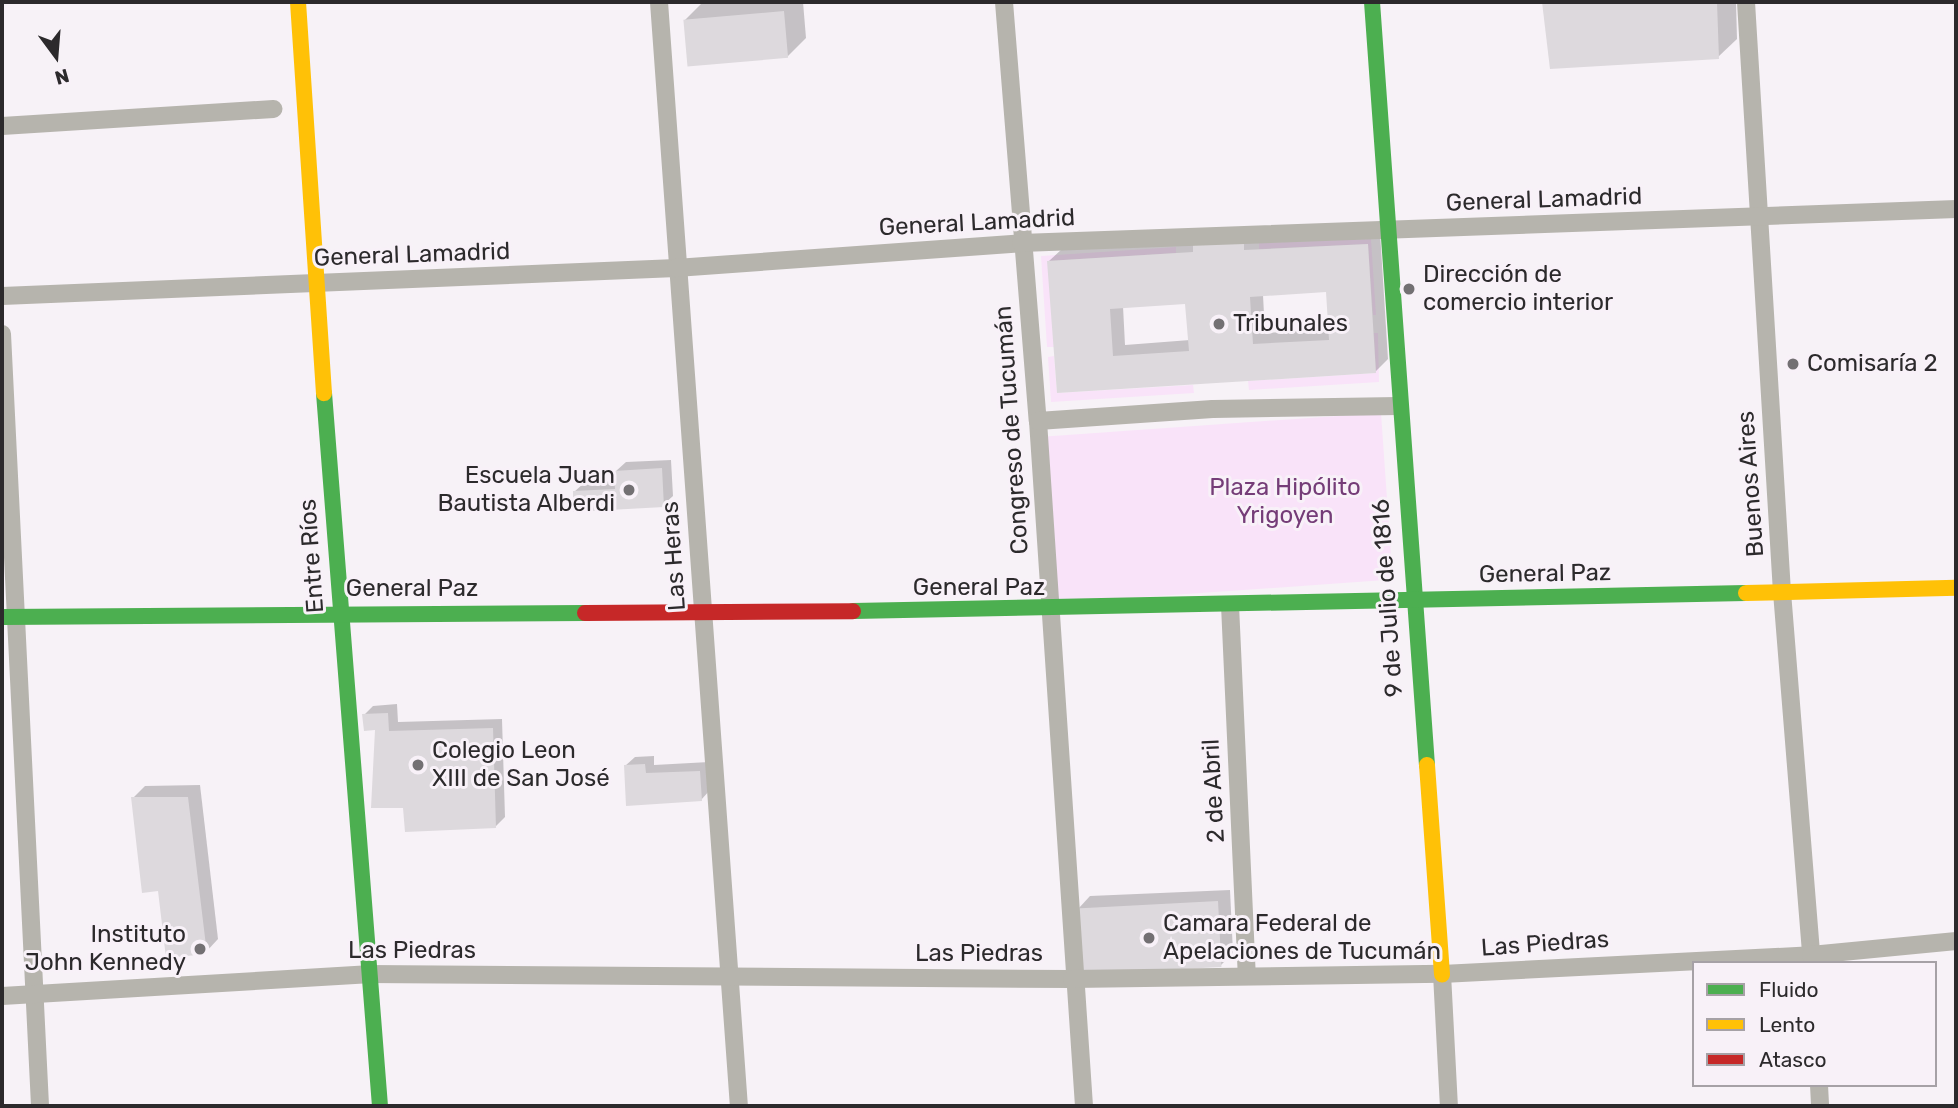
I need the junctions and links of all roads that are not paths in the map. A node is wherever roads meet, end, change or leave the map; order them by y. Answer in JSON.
{"nodes":[{"id":1,"x":298,"y":2,"type":"edge"},
{"id":2,"x":659,"y":2,"type":"edge"},
{"id":3,"x":1004,"y":2,"type":"edge"},
{"id":4,"x":1372,"y":2,"type":"edge"},
{"id":5,"x":1746,"y":2,"type":"edge"},
{"id":6,"x":273,"y":109,"type":"dead end"},
{"id":7,"x":2,"y":126,"type":"edge"},
{"id":8,"x":1956,"y":209,"type":"edge"},
{"id":9,"x":1759,"y":217,"type":"junction"},
{"id":10,"x":1388,"y":230,"type":"junction"},
{"id":11,"x":1021,"y":243,"type":"junction"},
{"id":12,"x":676,"y":268,"type":"junction"},
{"id":13,"x":316,"y":283,"type":"junction"},
{"id":14,"x":2,"y":296,"type":"edge"},
{"id":15,"x":2,"y":334,"type":"edge"},
{"id":16,"x":1398,"y":406,"type":"junction"},
{"id":17,"x":1038,"y":421,"type":"junction"},
{"id":18,"x":1956,"y":588,"type":"edge"},
{"id":19,"x":1782,"y":592,"type":"junction"},
{"id":20,"x":1413,"y":599,"type":"junction"},
{"id":21,"x":1230,"y":605,"type":"junction"},
{"id":22,"x":702,"y":610,"type":"junction"},
{"id":23,"x":1050,"y":610,"type":"junction"},
{"id":24,"x":339,"y":612,"type":"junction"},
{"id":25,"x":8,"y":617,"type":"edge"},
{"id":26,"x":1956,"y":941,"type":"edge"},
{"id":27,"x":1812,"y":959,"type":"edge"},
{"id":28,"x":1763,"y":961,"type":"edge"},
{"id":29,"x":1692,"y":964,"type":"edge"},
{"id":30,"x":367,"y":974,"type":"junction"},
{"id":31,"x":1443,"y":974,"type":"junction"},
{"id":32,"x":1247,"y":975,"type":"junction"},
{"id":33,"x":729,"y":978,"type":"junction"},
{"id":34,"x":1072,"y":979,"type":"junction"},
{"id":35,"x":33,"y":994,"type":"junction"},
{"id":36,"x":2,"y":996,"type":"edge"},
{"id":37,"x":1819,"y":1087,"type":"edge"},
{"id":38,"x":40,"y":1106,"type":"edge"},
{"id":39,"x":380,"y":1106,"type":"edge"},
{"id":40,"x":739,"y":1106,"type":"edge"},
{"id":41,"x":1084,"y":1106,"type":"edge"},
{"id":42,"x":1449,"y":1106,"type":"edge"},
{"id":43,"x":1820,"y":1106,"type":"edge"}],
"edges":[{"from":1,"to":13,"type":"street","name":"Entre Ríos"},
{"from":2,"to":12,"type":"street","name":"Las Heras"},
{"from":3,"to":11,"type":"street","name":"Congreso de Tucumán"},
{"from":4,"to":10,"type":"street","name":"9 de Julio de 1816"},
{"from":5,"to":9,"type":"street","name":"Buenos Aires"},
{"from":6,"to":7,"type":"street"},
{"from":8,"to":9,"type":"street","name":"General Lamadrid"},
{"from":9,"to":10,"type":"street","name":"General Lamadrid"},
{"from":9,"to":19,"type":"street","name":"Buenos Aires"},
{"from":10,"to":11,"type":"street","name":"General Lamadrid"},
{"from":10,"to":16,"type":"street","name":"9 de Julio de 1816"},
{"from":11,"to":12,"type":"street","name":"General Lamadrid"},
{"from":11,"to":17,"type":"street","name":"Congreso de Tucumán"},
{"from":12,"to":13,"type":"street","name":"General Lamadrid"},
{"from":12,"to":22,"type":"street","name":"Las Heras"},
{"from":13,"to":14,"type":"street","name":"General Lamadrid"},
{"from":13,"to":24,"type":"street","name":"Entre Ríos"},
{"from":15,"to":25,"type":"street"},
{"from":16,"to":17,"type":"street"},
{"from":16,"to":20,"type":"street","name":"9 de Julio de 1816"},
{"from":17,"to":23,"type":"street","name":"Congreso de Tucumán"},
{"from":18,"to":19,"type":"street","name":"General Paz"},
{"from":19,"to":20,"type":"street","name":"General Paz"},
{"from":19,"to":27,"type":"street","name":"Buenos Aires"},
{"from":20,"to":21,"type":"street","name":"General Paz"},
{"from":20,"to":31,"type":"street","name":"9 de Julio de 1816"},
{"from":21,"to":23,"type":"street","name":"General Paz"},
{"from":21,"to":32,"type":"street","name":"2 de Abril"},
{"from":22,"to":23,"type":"street","name":"General Paz"},
{"from":22,"to":24,"type":"street","name":"General Paz"},
{"from":22,"to":33,"type":"street","name":"Las Heras"},
{"from":23,"to":34,"type":"street","name":"Congreso de Tucumán"},
{"from":24,"to":25,"type":"street","name":"General Paz"},
{"from":24,"to":30,"type":"street","name":"Entre Ríos"},
{"from":25,"to":35,"type":"street"},
{"from":26,"to":27,"type":"street","name":"Las Piedras"},
{"from":27,"to":28,"type":"street","name":"Las Piedras"},
{"from":29,"to":31,"type":"street","name":"Las Piedras"},
{"from":30,"to":33,"type":"street","name":"Las Piedras"},
{"from":30,"to":35,"type":"street","name":"Las Piedras"},
{"from":30,"to":39,"type":"street","name":"Entre Ríos"},
{"from":31,"to":32,"type":"street","name":"Las Piedras"},
{"from":31,"to":42,"type":"street","name":"9 de Julio de 1816"},
{"from":32,"to":34,"type":"street","name":"Las Piedras"},
{"from":33,"to":34,"type":"street","name":"Las Piedras"},
{"from":33,"to":40,"type":"street","name":"Las Heras"},
{"from":34,"to":41,"type":"street","name":"Congreso de Tucumán"},
{"from":35,"to":36,"type":"street","name":"Las Piedras"},
{"from":35,"to":38,"type":"street"},
{"from":37,"to":43,"type":"street"}]}
